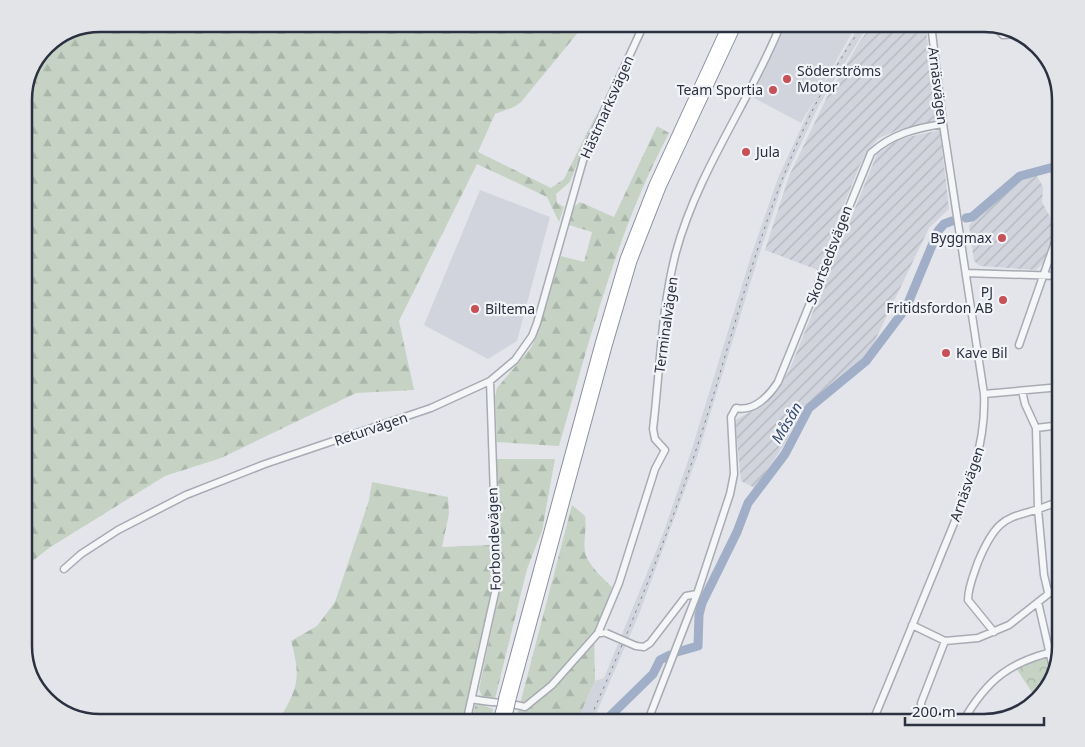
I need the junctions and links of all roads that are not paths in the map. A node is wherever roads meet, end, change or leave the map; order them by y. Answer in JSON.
{"nodes":[{"id":1,"x":640,"y":33,"type":"edge"},
{"id":2,"x":724,"y":33,"type":"edge"},
{"id":3,"x":733,"y":33,"type":"edge"},
{"id":4,"x":777,"y":33,"type":"edge"},
{"id":5,"x":932,"y":33,"type":"edge"},
{"id":6,"x":943,"y":124,"type":"junction"},
{"id":7,"x":574,"y":193,"type":"joint"},
{"id":8,"x":1052,"y":251,"type":"edge"},
{"id":9,"x":966,"y":273,"type":"junction"},
{"id":10,"x":1044,"y":275,"type":"junction"},
{"id":11,"x":1052,"y":275,"type":"edge"},
{"id":12,"x":1019,"y":345,"type":"dead end"},
{"id":13,"x":490,"y":381,"type":"junction"},
{"id":14,"x":1052,"y":388,"type":"edge"},
{"id":15,"x":1022,"y":391,"type":"junction"},
{"id":16,"x":984,"y":394,"type":"junction"},
{"id":17,"x":1052,"y":426,"type":"edge"},
{"id":18,"x":1036,"y":428,"type":"junction"},
{"id":19,"x":1052,"y":504,"type":"edge"},
{"id":20,"x":1038,"y":509,"type":"junction"},
{"id":21,"x":64,"y":569,"type":"dead end"},
{"id":22,"x":1052,"y":590,"type":"edge"},
{"id":23,"x":1048,"y":592,"type":"junction"},
{"id":24,"x":697,"y":594,"type":"junction"},
{"id":25,"x":1038,"y":602,"type":"junction"},
{"id":26,"x":912,"y":626,"type":"junction"},
{"id":27,"x":994,"y":632,"type":"junction"},
{"id":28,"x":598,"y":633,"type":"junction"},
{"id":29,"x":945,"y":641,"type":"junction"},
{"id":30,"x":1050,"y":652,"type":"junction"},
{"id":31,"x":1051,"y":658,"type":"edge"},
{"id":32,"x":472,"y":699,"type":"junction"},
{"id":33,"x":506,"y":703,"type":"junction"},
{"id":34,"x":468,"y":714,"type":"edge"},
{"id":35,"x":502,"y":714,"type":"edge"},
{"id":36,"x":505,"y":714,"type":"edge"},
{"id":37,"x":650,"y":714,"type":"edge"},
{"id":38,"x":876,"y":714,"type":"edge"},
{"id":39,"x":923,"y":714,"type":"edge"},
{"id":40,"x":967,"y":714,"type":"edge"}],
"edges":[{"from":1,"to":7,"type":"street","name":"Hästmarksvägen"},
{"from":2,"to":33,"type":"highway"},
{"from":3,"to":33,"type":"highway"},
{"from":4,"to":28,"type":"street","name":"Terminalvägen"},
{"from":5,"to":6,"type":"street","name":"Arnäsvägen"},
{"from":6,"to":9,"type":"street","name":"Arnäsvägen"},
{"from":6,"to":24,"type":"street","name":"Skortsedsvägen"},
{"from":7,"to":13,"type":"street","name":"Returvägen"},
{"from":8,"to":10,"type":"street"},
{"from":9,"to":10,"type":"street"},
{"from":9,"to":16,"type":"street","name":"Arnäsvägen"},
{"from":10,"to":11,"type":"street"},
{"from":10,"to":12,"type":"street"},
{"from":13,"to":21,"type":"street","name":"Returvägen"},
{"from":13,"to":32,"type":"street","name":"Forbondevägen"},
{"from":14,"to":15,"type":"street"},
{"from":15,"to":16,"type":"street"},
{"from":15,"to":18,"type":"street"},
{"from":16,"to":26,"type":"street","name":"Arnäsvägen"},
{"from":17,"to":18,"type":"street"},
{"from":18,"to":20,"type":"street"},
{"from":19,"to":20,"type":"street"},
{"from":20,"to":23,"type":"street"},
{"from":20,"to":27,"type":"street"},
{"from":22,"to":23,"type":"street"},
{"from":23,"to":25,"type":"street"},
{"from":24,"to":28,"type":"street","bridge":true},
{"from":24,"to":37,"type":"street"},
{"from":25,"to":27,"type":"street"},
{"from":25,"to":30,"type":"street"},
{"from":26,"to":29,"type":"street"},
{"from":26,"to":38,"type":"street","name":"Arnäsvägen"},
{"from":27,"to":29,"type":"street"},
{"from":28,"to":32,"type":"street"},
{"from":29,"to":39,"type":"street"},
{"from":30,"to":31,"type":"street"},
{"from":30,"to":40,"type":"street"},
{"from":32,"to":34,"type":"street","name":"Forbondevägen"},
{"from":33,"to":35,"type":"highway"},
{"from":33,"to":36,"type":"highway"}]}
